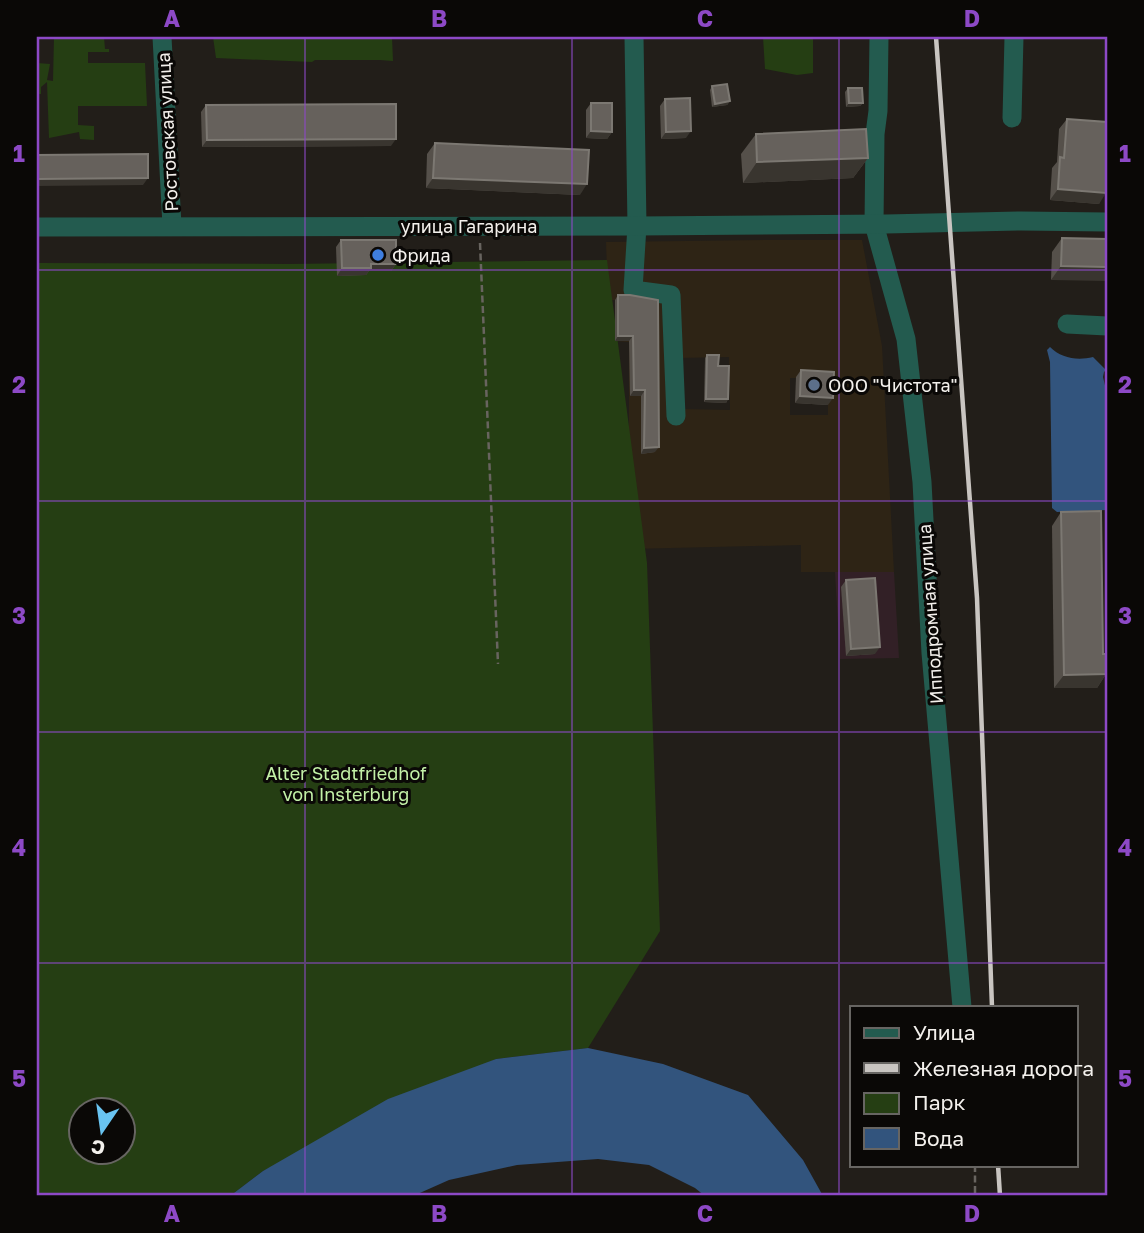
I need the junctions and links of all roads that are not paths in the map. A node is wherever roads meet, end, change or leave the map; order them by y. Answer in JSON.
{"nodes":[{"id":1,"x":162,"y":37,"type":"edge"},
{"id":2,"x":634,"y":37,"type":"edge"},
{"id":3,"x":879,"y":37,"type":"edge"},
{"id":4,"x":1014,"y":37,"type":"edge"},
{"id":5,"x":1012,"y":118,"type":"dead end"},
{"id":6,"x":1107,"y":222,"type":"edge"},
{"id":7,"x":874,"y":224,"type":"junction"},
{"id":8,"x":172,"y":226,"type":"junction"},
{"id":9,"x":637,"y":226,"type":"junction"},
{"id":10,"x":37,"y":227,"type":"edge"},
{"id":11,"x":1067,"y":324,"type":"dead end"},
{"id":12,"x":1107,"y":326,"type":"edge"},
{"id":13,"x":676,"y":416,"type":"dead end"},
{"id":14,"x":962,"y":1006,"type":"edge"}],
"edges":[{"from":1,"to":8,"type":"street","name":"Ростовская улица"},
{"from":2,"to":9,"type":"street"},
{"from":3,"to":7,"type":"street","name":"Ипподромная улица"},
{"from":4,"to":5,"type":"street"},
{"from":6,"to":7,"type":"street","name":"улица Гагарина"},
{"from":7,"to":9,"type":"street","name":"улица Гагарина"},
{"from":7,"to":14,"type":"street","name":"Ипподромная улица"},
{"from":8,"to":9,"type":"street","name":"улица Гагарина"},
{"from":8,"to":10,"type":"street","name":"улица Гагарина"},
{"from":9,"to":13,"type":"street"},
{"from":11,"to":12,"type":"street"}]}
